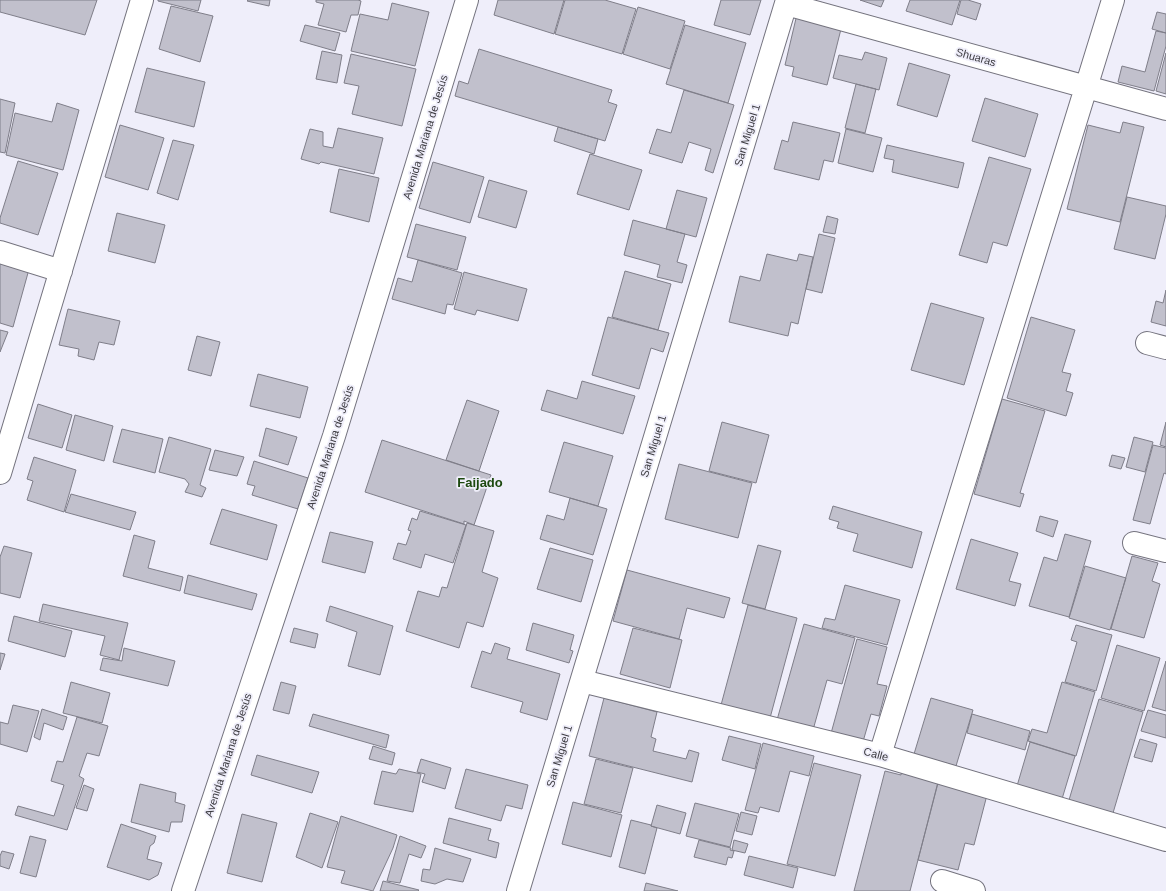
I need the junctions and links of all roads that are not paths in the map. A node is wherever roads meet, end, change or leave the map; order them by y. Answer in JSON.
{"nodes":[{"id":1,"x":142,"y":0,"type":"edge"},
{"id":2,"x":467,"y":0,"type":"edge"},
{"id":3,"x":1113,"y":0,"type":"edge"},
{"id":4,"x":787,"y":2,"type":"edge"},
{"id":5,"x":1086,"y":87,"type":"junction"},
{"id":6,"x":1166,"y":109,"type":"edge"},
{"id":7,"x":0,"y":252,"type":"edge"},
{"id":8,"x":61,"y":271,"type":"junction"},
{"id":9,"x":0,"y":473,"type":"edge"},
{"id":10,"x":1134,"y":543,"type":"dead end"},
{"id":11,"x":1166,"y":551,"type":"edge"},
{"id":12,"x":582,"y":681,"type":"junction"},
{"id":13,"x":880,"y":755,"type":"junction"},
{"id":14,"x":1166,"y":840,"type":"edge"},
{"id":15,"x":942,"y":882,"type":"dead end"},
{"id":16,"x":183,"y":891,"type":"edge"},
{"id":17,"x":518,"y":891,"type":"edge"},
{"id":18,"x":974,"y":891,"type":"edge"}],
"edges":[{"from":1,"to":8,"type":"street"},
{"from":2,"to":16,"type":"street","name":"Avenida Mariana de Jesús"},
{"from":3,"to":5,"type":"street"},
{"from":4,"to":5,"type":"street","name":"Shuaras"},
{"from":4,"to":12,"type":"street","name":"San Miguel 1"},
{"from":5,"to":6,"type":"street","name":"Shuaras"},
{"from":5,"to":13,"type":"street"},
{"from":7,"to":8,"type":"street"},
{"from":8,"to":9,"type":"street"},
{"from":10,"to":11,"type":"street"},
{"from":12,"to":13,"type":"street","name":"Calle"},
{"from":12,"to":17,"type":"street","name":"San Miguel 1"},
{"from":13,"to":14,"type":"street","name":"Calle"},
{"from":15,"to":18,"type":"street"}]}
